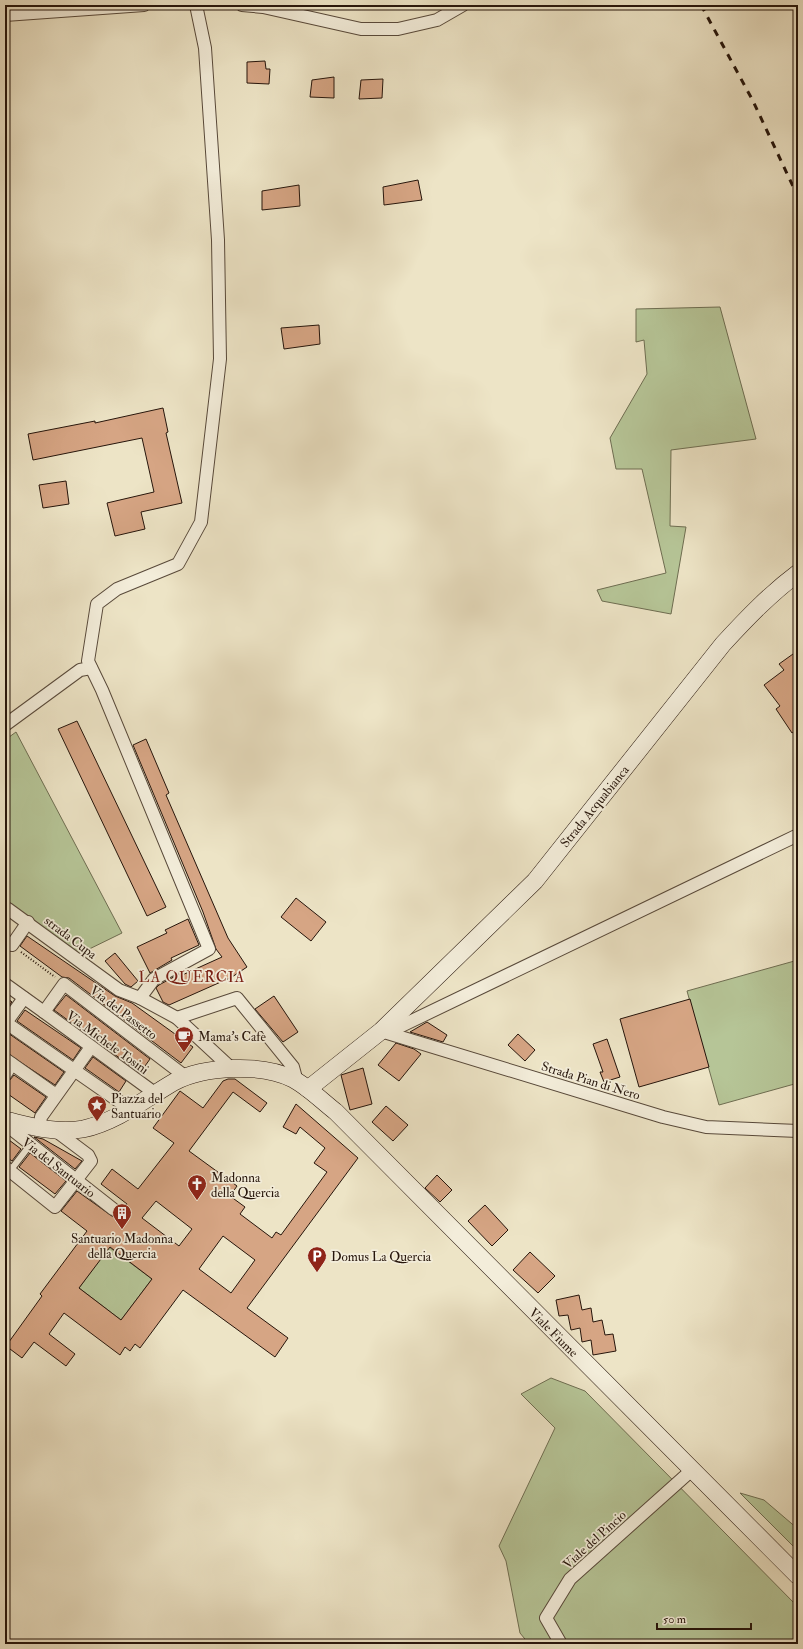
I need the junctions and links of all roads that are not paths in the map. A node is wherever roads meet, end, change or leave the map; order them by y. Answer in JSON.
{"nodes":[{"id":1,"x":144,"y":5,"type":"edge"},
{"id":2,"x":196,"y":5,"type":"edge"},
{"id":3,"x":242,"y":5,"type":"edge"},
{"id":4,"x":463,"y":5,"type":"edge"},
{"id":5,"x":5,"y":15,"type":"edge"},
{"id":6,"x":798,"y":573,"type":"edge"},
{"id":7,"x":91,"y":668,"type":"junction"},
{"id":8,"x":5,"y":725,"type":"edge"},
{"id":9,"x":798,"y":835,"type":"edge"},
{"id":10,"x":5,"y":910,"type":"edge"},
{"id":11,"x":28,"y":922,"type":"junction"},
{"id":12,"x":12,"y":945,"type":"road end"},
{"id":13,"x":5,"y":984,"type":"edge"},
{"id":14,"x":24,"y":998,"type":"junction"},
{"id":15,"x":140,"y":998,"type":"junction"},
{"id":16,"x":44,"y":1012,"type":"junction"},
{"id":17,"x":177,"y":1018,"type":"junction"},
{"id":18,"x":5,"y":1023,"type":"edge"},
{"id":19,"x":381,"y":1031,"type":"junction"},
{"id":20,"x":91,"y":1046,"type":"junction"},
{"id":21,"x":9,"y":1061,"type":"edge"},
{"id":22,"x":232,"y":1069,"type":"junction"},
{"id":23,"x":74,"y":1070,"type":"junction"},
{"id":24,"x":5,"y":1075,"type":"edge"},
{"id":25,"x":186,"y":1077,"type":"junction"},
{"id":26,"x":302,"y":1086,"type":"junction"},
{"id":27,"x":156,"y":1094,"type":"junction"},
{"id":28,"x":56,"y":1096,"type":"junction"},
{"id":29,"x":130,"y":1109,"type":"junction"},
{"id":30,"x":5,"y":1120,"type":"edge"},
{"id":31,"x":5,"y":1124,"type":"edge"},
{"id":32,"x":39,"y":1128,"type":"junction"},
{"id":33,"x":56,"y":1131,"type":"junction"},
{"id":34,"x":798,"y":1131,"type":"edge"},
{"id":35,"x":30,"y":1145,"type":"junction"},
{"id":36,"x":8,"y":1169,"type":"edge"},
{"id":37,"x":76,"y":1181,"type":"junction"},
{"id":38,"x":113,"y":1209,"type":"dead end"},
{"id":39,"x":693,"y":1469,"type":"junction"},
{"id":40,"x":798,"y":1576,"type":"edge"},
{"id":41,"x":561,"y":1644,"type":"edge"}],
"edges":[{"from":1,"to":5,"type":"street"},
{"from":2,"to":7,"type":"street"},
{"from":3,"to":4,"type":"street"},
{"from":6,"to":19,"type":"main road","name":"Strada Acquabianca"},
{"from":7,"to":8,"type":"street"},
{"from":7,"to":15,"type":"street"},
{"from":9,"to":19,"type":"street","name":"Strada Acquabianca"},
{"from":10,"to":11,"type":"street","name":"strada Cupa"},
{"from":11,"to":12,"type":"street"},
{"from":11,"to":15,"type":"street","name":"strada Cupa"},
{"from":13,"to":14,"type":"street","name":"Via Michele Tosini"},
{"from":14,"to":16,"type":"street","name":"Via Michele Tosini"},
{"from":14,"to":18,"type":"street"},
{"from":15,"to":17,"type":"street","name":"strada Cupa"},
{"from":16,"to":20,"type":"street","name":"Via Michele Tosini"},
{"from":16,"to":25,"type":"street","name":"Via del Passetto"},
{"from":17,"to":22,"type":"street","name":"strada Cupa"},
{"from":17,"to":26,"type":"street"},
{"from":18,"to":23,"type":"street"},
{"from":19,"to":26,"type":"main road","name":"Strada Acquabianca"},
{"from":19,"to":34,"type":"street","name":"Strada Pian di Nero"},
{"from":20,"to":23,"type":"street"},
{"from":20,"to":27,"type":"street","name":"Via Michele Tosini"},
{"from":21,"to":24,"type":"street"},
{"from":21,"to":28,"type":"street"},
{"from":22,"to":25,"type":"main road","name":"Via del Santuario"},
{"from":22,"to":26,"type":"main road","name":"Via del Santuario"},
{"from":23,"to":28,"type":"street"},
{"from":23,"to":29,"type":"street"},
{"from":25,"to":27,"type":"main road","name":"Via del Santuario"},
{"from":26,"to":39,"type":"main road","name":"Viale Fiume"},
{"from":27,"to":29,"type":"main road","name":"Via del Santuario"},
{"from":28,"to":32,"type":"street"},
{"from":29,"to":33,"type":"main road","name":"Via del Santuario"},
{"from":30,"to":32,"type":"main road","name":"Via del Santuario"},
{"from":31,"to":35,"type":"street","name":"Via del Santuario"},
{"from":32,"to":33,"type":"main road","name":"Via del Santuario"},
{"from":33,"to":37,"type":"street"},
{"from":35,"to":36,"type":"lane"},
{"from":35,"to":37,"type":"street","name":"Via del Santuario"},
{"from":36,"to":37,"type":"street"},
{"from":37,"to":38,"type":"street","name":"Via del Santuario"},
{"from":39,"to":40,"type":"main road","name":"Viale Fiume"},
{"from":39,"to":41,"type":"street","name":"Viale del Pincio"}]}
